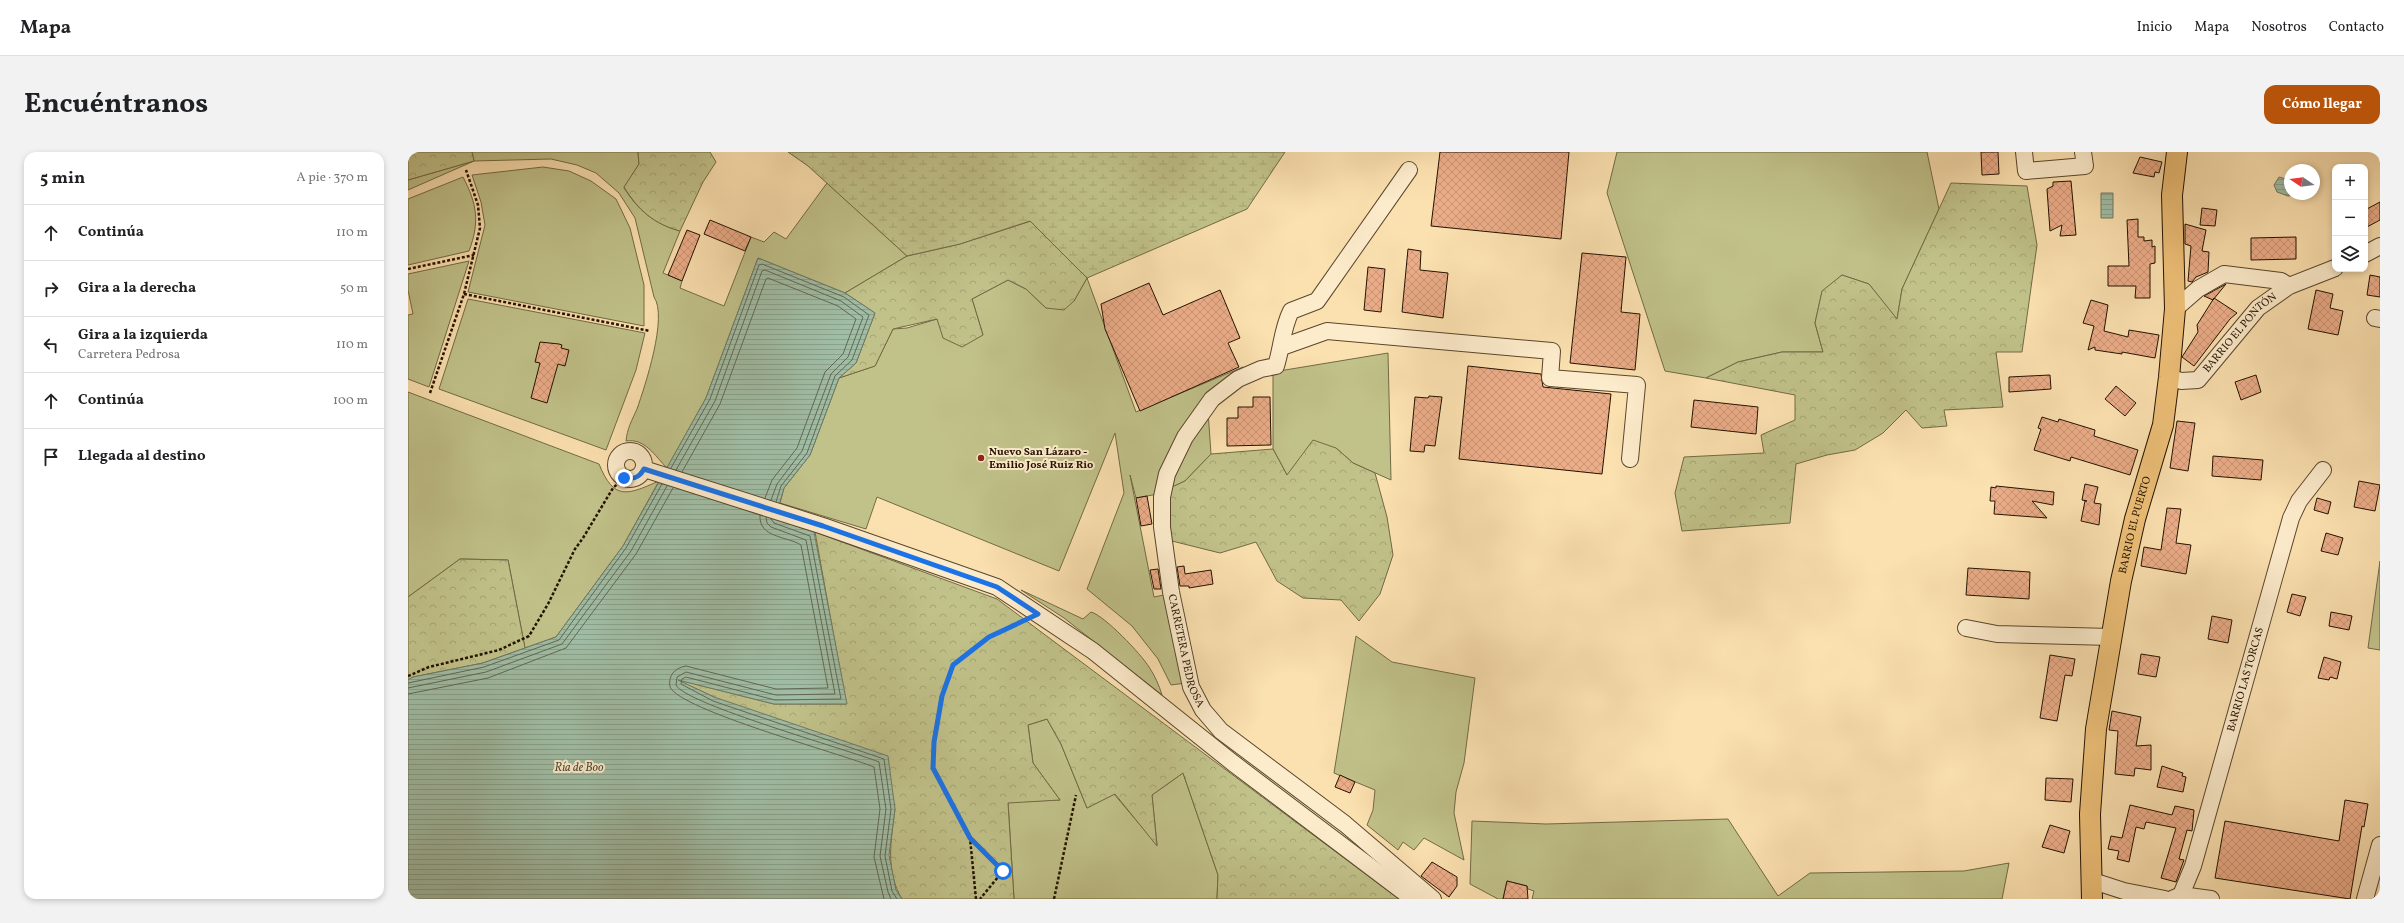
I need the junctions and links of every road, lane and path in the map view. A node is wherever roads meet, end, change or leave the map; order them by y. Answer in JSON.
{"nodes":[{"id":1,"x":2024,"y":152,"type":"edge"},
{"id":2,"x":2083,"y":152,"type":"edge"},
{"id":3,"x":2177,"y":152,"type":"edge"},
{"id":4,"x":466,"y":170,"type":"dead end"},
{"id":5,"x":1409,"y":170,"type":"dead end"},
{"id":6,"x":2380,"y":246,"type":"edge"},
{"id":7,"x":2368,"y":252,"type":"edge"},
{"id":8,"x":474,"y":254,"type":"junction"},
{"id":9,"x":408,"y":269,"type":"edge"},
{"id":10,"x":2332,"y":269,"type":"edge"},
{"id":11,"x":2289,"y":286,"type":"junction"},
{"id":12,"x":464,"y":294,"type":"junction"},
{"id":13,"x":2175,"y":309,"type":"junction"},
{"id":14,"x":650,"y":331,"type":"dead end"},
{"id":15,"x":1282,"y":347,"type":"junction"},
{"id":16,"x":2169,"y":377,"type":"junction"},
{"id":17,"x":430,"y":393,"type":"dead end"},
{"id":18,"x":1630,"y":459,"type":"dead end"},
{"id":19,"x":644,"y":469,"type":"junction"},
{"id":20,"x":2323,"y":470,"type":"dead end"},
{"id":21,"x":624,"y":478,"type":"junction"},
{"id":22,"x":1038,"y":614,"type":"junction"},
{"id":23,"x":1966,"y":628,"type":"dead end"},
{"id":24,"x":2112,"y":637,"type":"junction"},
{"id":25,"x":408,"y":676,"type":"edge"},
{"id":26,"x":1076,"y":795,"type":"dead end"},
{"id":27,"x":970,"y":838,"type":"junction"},
{"id":28,"x":2380,"y":845,"type":"edge"},
{"id":29,"x":2091,"y":890,"type":"edge"},
{"id":30,"x":2177,"y":897,"type":"edge"},
{"id":31,"x":976,"y":899,"type":"edge"},
{"id":32,"x":980,"y":899,"type":"edge"},
{"id":33,"x":1054,"y":899,"type":"edge"},
{"id":34,"x":1413,"y":899,"type":"edge"},
{"id":35,"x":1433,"y":899,"type":"edge"},
{"id":36,"x":2165,"y":899,"type":"edge"},
{"id":37,"x":2211,"y":899,"type":"edge"},
{"id":38,"x":2365,"y":899,"type":"edge"}],
"edges":[{"from":1,"to":2,"type":"street"},
{"from":3,"to":13,"type":"main road","name":"BARRIO EL PUERTO"},
{"from":4,"to":8,"type":"path"},
{"from":5,"to":15,"type":"street"},
{"from":6,"to":7,"type":"street"},
{"from":8,"to":9,"type":"path"},
{"from":8,"to":12,"type":"path"},
{"from":10,"to":11,"type":"street","name":"BARRIO EL PONTÓN"},
{"from":11,"to":13,"type":"street","name":"BARRIO EL PONTÓN"},
{"from":11,"to":16,"type":"street","name":"BARRIO EL PONTÓN"},
{"from":12,"to":14,"type":"path"},
{"from":12,"to":17,"type":"path"},
{"from":13,"to":16,"type":"main road","name":"BARRIO EL PUERTO"},
{"from":15,"to":18,"type":"street"},
{"from":15,"to":35,"type":"street","name":"CARRETERA PEDROSA"},
{"from":16,"to":24,"type":"main road","name":"BARRIO EL PUERTO"},
{"from":19,"to":21,"type":"street"},
{"from":19,"to":21,"type":"street"},
{"from":19,"to":22,"type":"street"},
{"from":20,"to":30,"type":"street","name":"BARRIO LAS TORCAS"},
{"from":21,"to":25,"type":"path"},
{"from":22,"to":27,"type":"path"},
{"from":22,"to":34,"type":"street"},
{"from":23,"to":24,"type":"street"},
{"from":24,"to":29,"type":"main road","name":"BARRIO EL PUERTO"},
{"from":26,"to":33,"type":"path"},
{"from":27,"to":31,"type":"path"},
{"from":27,"to":32,"type":"path"},
{"from":28,"to":38,"type":"street"},
{"from":29,"to":36,"type":"street"},
{"from":30,"to":37,"type":"street","name":"BARRIO LAS TORCAS"}]}
